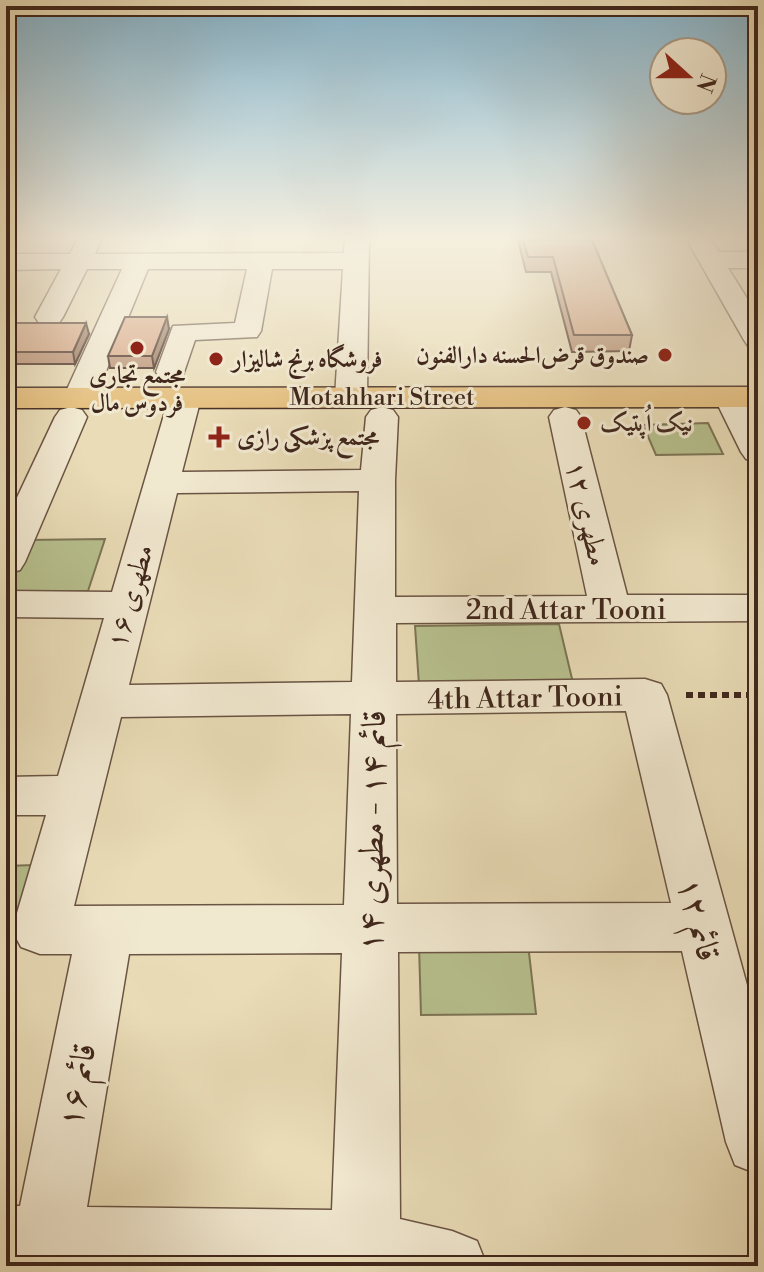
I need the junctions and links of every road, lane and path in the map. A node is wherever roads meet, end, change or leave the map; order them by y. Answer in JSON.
{"nodes":[{"id":1,"x":58,"y":299,"type":"edge"},
{"id":2,"x":122,"y":299,"type":"edge"},
{"id":3,"x":253,"y":299,"type":"edge"},
{"id":4,"x":360,"y":299,"type":"edge"},
{"id":5,"x":734,"y":299,"type":"edge"},
{"id":6,"x":49,"y":317,"type":"dead end"},
{"id":7,"x":758,"y":340,"type":"edge"},
{"id":8,"x":178,"y":385,"type":"junction"},
{"id":9,"x":744,"y":397,"type":"edge"},
{"id":10,"x":6,"y":398,"type":"edge"},
{"id":11,"x":367,"y":407,"type":"junction"},
{"id":12,"x":75,"y":408,"type":"junction"},
{"id":13,"x":565,"y":417,"type":"dead end"},
{"id":14,"x":758,"y":452,"type":"edge"},
{"id":15,"x":377,"y":480,"type":"junction"},
{"id":16,"x":161,"y":483,"type":"junction"},
{"id":17,"x":6,"y":562,"type":"edge"},
{"id":18,"x":6,"y":604,"type":"edge"},
{"id":19,"x":127,"y":605,"type":"junction"},
{"id":20,"x":610,"y":608,"type":"junction"},
{"id":21,"x":758,"y":608,"type":"edge"},
{"id":22,"x":375,"y":610,"type":"junction"},
{"id":23,"x":645,"y":695,"type":"junction"},
{"id":24,"x":758,"y":695,"type":"edge"},
{"id":25,"x":373,"y":698,"type":"junction"},
{"id":26,"x":100,"y":701,"type":"junction"},
{"id":27,"x":74,"y":795,"type":"junction"},
{"id":28,"x":6,"y":796,"type":"edge"},
{"id":29,"x":701,"y":927,"type":"junction"},
{"id":30,"x":370,"y":929,"type":"junction"},
{"id":31,"x":105,"y":930,"type":"junction"},
{"id":32,"x":750,"y":1075,"type":"edge"},
{"id":33,"x":758,"y":1142,"type":"edge"},
{"id":34,"x":26,"y":1240,"type":"edge"},
{"id":35,"x":365,"y":1256,"type":"edge"},
{"id":36,"x":452,"y":1266,"type":"edge"}],
"edges":[{"from":1,"to":6,"type":"street"},
{"from":2,"to":12,"type":"street"},
{"from":3,"to":8,"type":"street","name":"مطهری ۱۶"},
{"from":4,"to":11,"type":"street","name":"قائم ۱۴ - مطهری ۱۴"},
{"from":5,"to":7,"type":"street"},
{"from":8,"to":11,"type":"main road","name":"Motahhari Street"},
{"from":8,"to":12,"type":"main road","name":"Motahhari Street"},
{"from":8,"to":16,"type":"street","name":"مطهری ۱۶"},
{"from":9,"to":11,"type":"main road","name":"Motahhari Street"},
{"from":9,"to":14,"type":"street"},
{"from":10,"to":12,"type":"main road","name":"Motahhari Street"},
{"from":11,"to":15,"type":"street","name":"قائم ۱۴ - مطهری ۱۴"},
{"from":12,"to":17,"type":"street"},
{"from":13,"to":20,"type":"street","name":"مطهری ۱۲"},
{"from":15,"to":16,"type":"street"},
{"from":15,"to":22,"type":"street","name":"قائم ۱۴ - مطهری ۱۴"},
{"from":16,"to":19,"type":"street","name":"مطهری ۱۶"},
{"from":18,"to":19,"type":"street"},
{"from":19,"to":26,"type":"street","name":"مطهری ۱۶"},
{"from":20,"to":21,"type":"street","name":"2nd Attar Tooni"},
{"from":20,"to":22,"type":"street","name":"2nd Attar Tooni"},
{"from":22,"to":25,"type":"street","name":"قائم ۱۴ - مطهری ۱۴"},
{"from":23,"to":24,"type":"path","name":"4th Attar Tooni"},
{"from":23,"to":25,"type":"street","name":"4th Attar Tooni"},
{"from":23,"to":29,"type":"street","name":"قائم ۱۲"},
{"from":25,"to":26,"type":"street","name":"4th Attar Tooni"},
{"from":25,"to":30,"type":"street","name":"قائم ۱۴ - مطهری ۱۴"},
{"from":26,"to":27,"type":"street","name":"مطهری ۱۶"},
{"from":27,"to":28,"type":"street"},
{"from":27,"to":31,"type":"street","name":"مطهری ۱۶"},
{"from":29,"to":30,"type":"street"},
{"from":29,"to":32,"type":"street","name":"قائم ۱۲"},
{"from":30,"to":31,"type":"street"},
{"from":30,"to":35,"type":"street","name":"قائم ۱۴ - مطهری ۱۴"},
{"from":31,"to":34,"type":"street","name":"قائم ۱۶"},
{"from":32,"to":33,"type":"street","name":"قائم ۱۲"},
{"from":34,"to":35,"type":"street"},
{"from":35,"to":36,"type":"street"}]}
